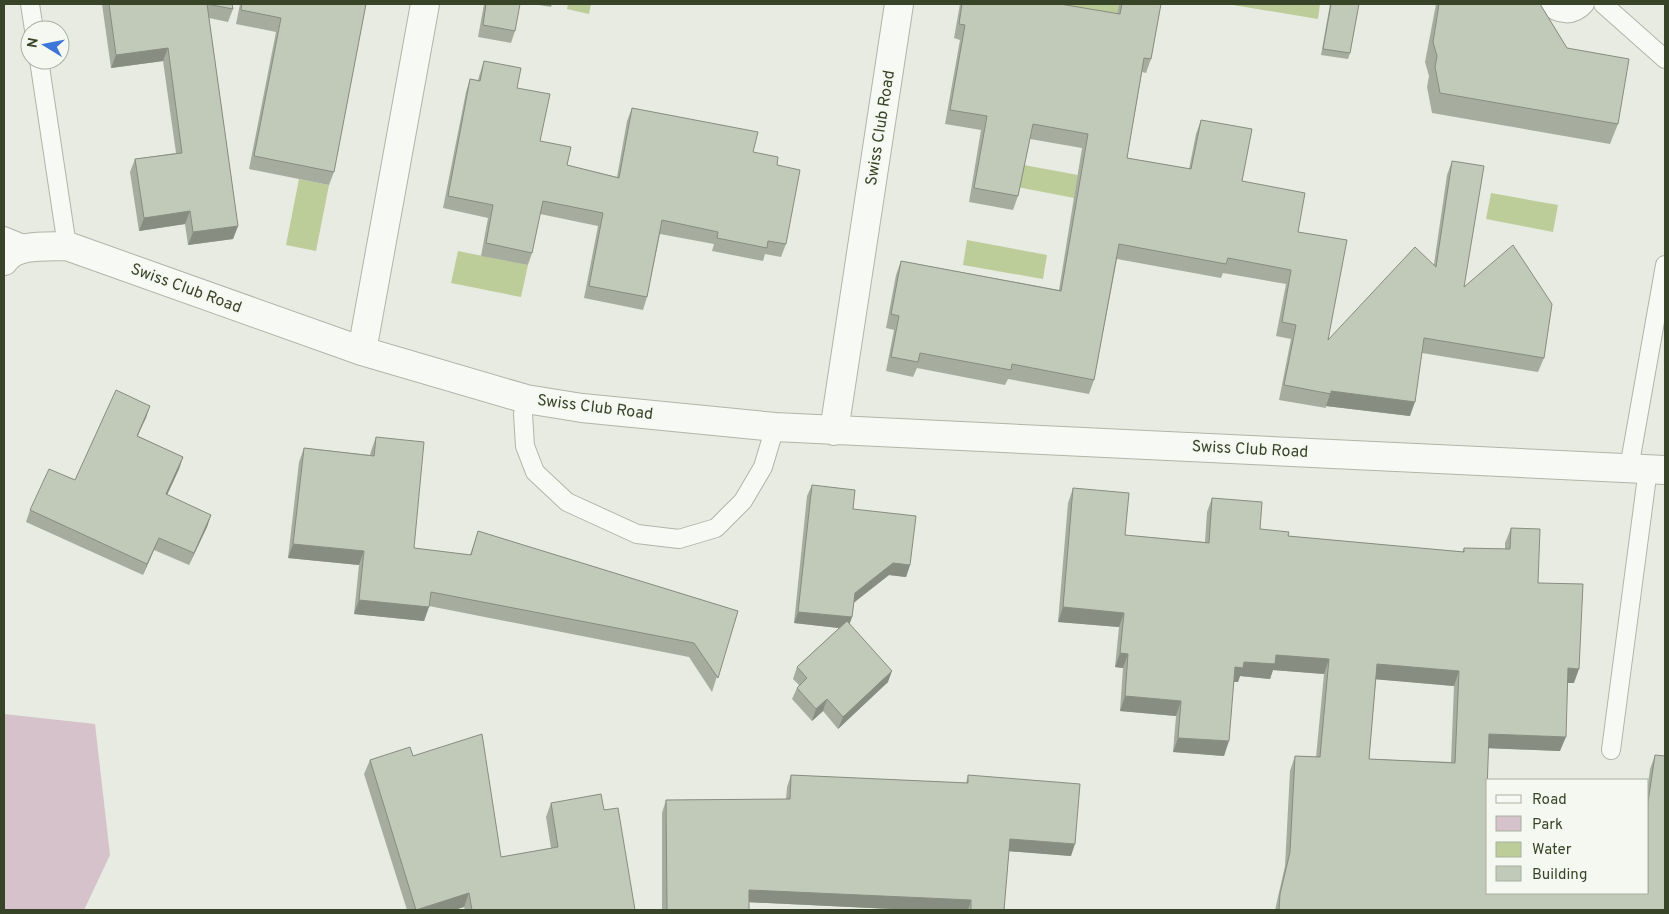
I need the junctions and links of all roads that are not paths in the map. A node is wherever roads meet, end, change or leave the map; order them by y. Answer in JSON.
{"nodes":[{"id":1,"x":30,"y":4,"type":"edge"},
{"id":2,"x":425,"y":4,"type":"edge"},
{"id":3,"x":900,"y":4,"type":"edge"},
{"id":4,"x":1546,"y":4,"type":"edge"},
{"id":5,"x":1585,"y":4,"type":"edge"},
{"id":6,"x":1603,"y":4,"type":"edge"},
{"id":7,"x":32,"y":20,"type":"edge"},
{"id":8,"x":1665,"y":59,"type":"edge"},
{"id":9,"x":41,"y":70,"type":"edge"},
{"id":10,"x":67,"y":246,"type":"junction"},
{"id":11,"x":12,"y":250,"type":"edge"},
{"id":12,"x":1665,"y":265,"type":"edge"},
{"id":13,"x":362,"y":351,"type":"junction"},
{"id":14,"x":526,"y":400,"type":"junction"},
{"id":15,"x":775,"y":427,"type":"junction"},
{"id":16,"x":834,"y":431,"type":"junction"},
{"id":17,"x":1648,"y":469,"type":"edge"},
{"id":18,"x":1611,"y":750,"type":"dead end"}],
"edges":[{"from":1,"to":7,"type":"lane"},
{"from":2,"to":13,"type":"street"},
{"from":3,"to":16,"type":"street","name":"Swiss Club Road"},
{"from":4,"to":5,"type":"lane"},
{"from":6,"to":8,"type":"lane"},
{"from":9,"to":10,"type":"lane"},
{"from":10,"to":11,"type":"street","name":"Swiss Club Road"},
{"from":10,"to":13,"type":"street","name":"Swiss Club Road"},
{"from":12,"to":17,"type":"lane"},
{"from":13,"to":14,"type":"street","name":"Swiss Club Road"},
{"from":14,"to":15,"type":"street","name":"Swiss Club Road"},
{"from":14,"to":15,"type":"lane"},
{"from":15,"to":16,"type":"street","name":"Swiss Club Road"},
{"from":16,"to":17,"type":"street","name":"Swiss Club Road"},
{"from":17,"to":18,"type":"lane"}]}
